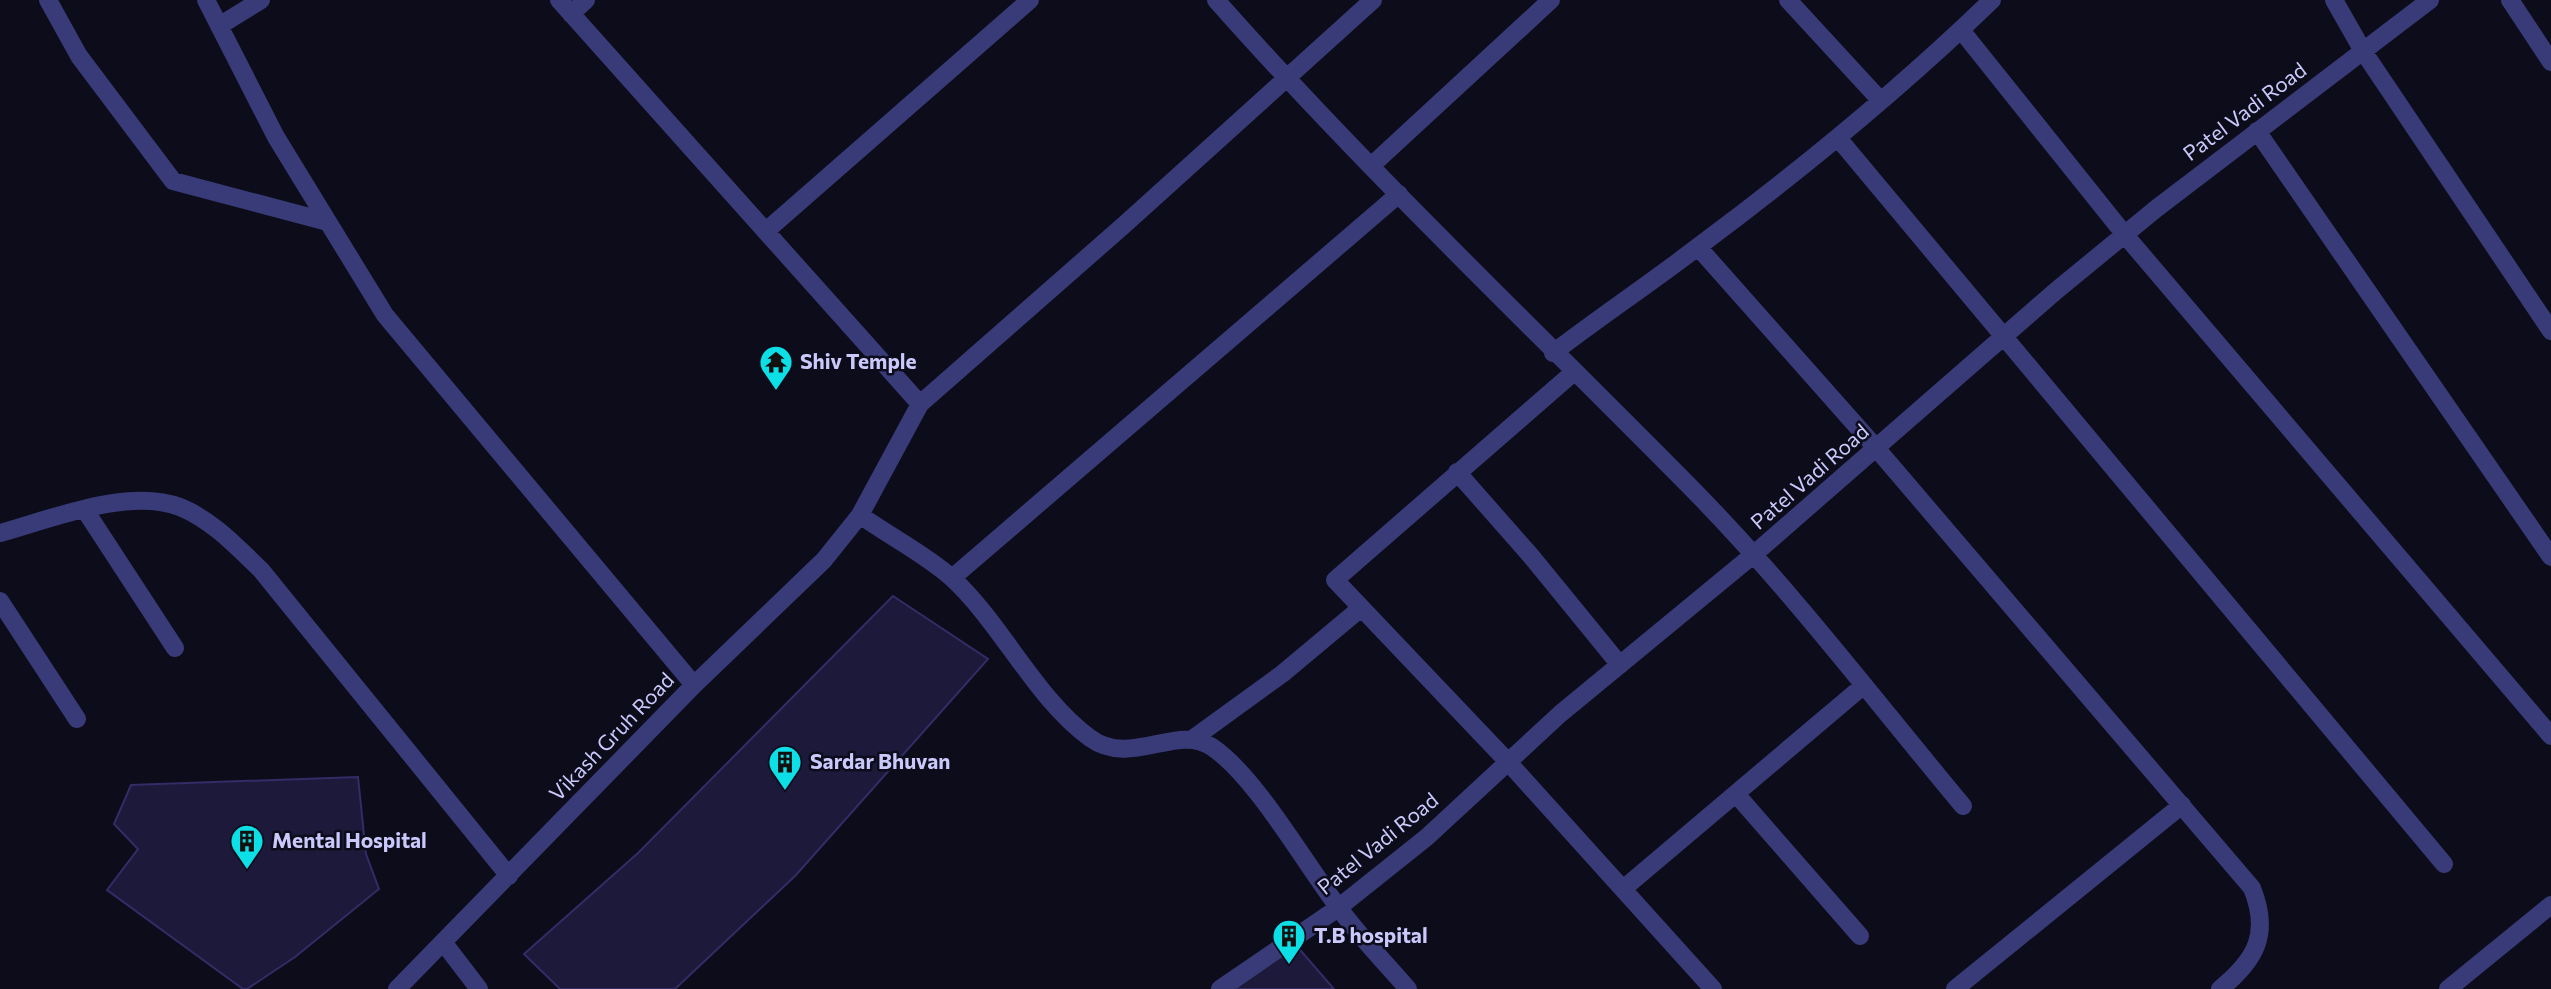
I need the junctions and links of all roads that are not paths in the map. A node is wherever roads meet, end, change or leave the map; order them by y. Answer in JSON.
{"nodes":[{"id":1,"x":48,"y":0,"type":"edge"},
{"id":2,"x":206,"y":0,"type":"edge"},
{"id":3,"x":261,"y":0,"type":"edge"},
{"id":4,"x":586,"y":0,"type":"edge"},
{"id":5,"x":1030,"y":0,"type":"edge"},
{"id":6,"x":1216,"y":0,"type":"edge"},
{"id":7,"x":1373,"y":0,"type":"edge"},
{"id":8,"x":1551,"y":0,"type":"edge"},
{"id":9,"x":1788,"y":0,"type":"edge"},
{"id":10,"x":1992,"y":0,"type":"edge"},
{"id":11,"x":2334,"y":0,"type":"edge"},
{"id":12,"x":2430,"y":0,"type":"edge"},
{"id":13,"x":2510,"y":0,"type":"edge"},
{"id":14,"x":565,"y":7,"type":"edge"},
{"id":15,"x":219,"y":26,"type":"junction"},
{"id":16,"x":1961,"y":30,"type":"junction"},
{"id":17,"x":2363,"y":51,"type":"junction"},
{"id":18,"x":2551,"y":62,"type":"edge"},
{"id":19,"x":1286,"y":79,"type":"junction"},
{"id":20,"x":1881,"y":101,"type":"junction"},
{"id":21,"x":2257,"y":131,"type":"junction"},
{"id":22,"x":1838,"y":138,"type":"junction"},
{"id":23,"x":1371,"y":166,"type":"junction"},
{"id":24,"x":1399,"y":194,"type":"junction"},
{"id":25,"x":328,"y":222,"type":"junction"},
{"id":26,"x":766,"y":231,"type":"junction"},
{"id":27,"x":2125,"y":235,"type":"junction"},
{"id":28,"x":1698,"y":247,"type":"junction"},
{"id":29,"x":2551,"y":331,"type":"edge"},
{"id":30,"x":2005,"y":335,"type":"junction"},
{"id":31,"x":1553,"y":353,"type":"junction"},
{"id":32,"x":1574,"y":372,"type":"junction"},
{"id":33,"x":920,"y":404,"type":"junction"},
{"id":34,"x":1877,"y":449,"type":"junction"},
{"id":35,"x":1457,"y":472,"type":"junction"},
{"id":36,"x":85,"y":510,"type":"junction"},
{"id":37,"x":860,"y":515,"type":"junction"},
{"id":38,"x":0,"y":533,"type":"edge"},
{"id":39,"x":1753,"y":555,"type":"junction"},
{"id":40,"x":2551,"y":557,"type":"edge"},
{"id":41,"x":952,"y":578,"type":"junction"},
{"id":42,"x":0,"y":601,"type":"edge"},
{"id":43,"x":1361,"y":608,"type":"junction"},
{"id":44,"x":175,"y":648,"type":"dead end"},
{"id":45,"x":1620,"y":665,"type":"junction"},
{"id":46,"x":694,"y":685,"type":"junction"},
{"id":47,"x":1863,"y":687,"type":"junction"},
{"id":48,"x":78,"y":719,"type":"dead end"},
{"id":49,"x":2551,"y":736,"type":"edge"},
{"id":50,"x":1191,"y":740,"type":"junction"},
{"id":51,"x":1509,"y":763,"type":"junction"},
{"id":52,"x":1736,"y":794,"type":"junction"},
{"id":53,"x":2182,"y":805,"type":"junction"},
{"id":54,"x":1963,"y":806,"type":"dead end"},
{"id":55,"x":2444,"y":864,"type":"dead end"},
{"id":56,"x":509,"y":876,"type":"junction"},
{"id":57,"x":1623,"y":889,"type":"junction"},
{"id":58,"x":2551,"y":905,"type":"edge"},
{"id":59,"x":1338,"y":908,"type":"junction"},
{"id":60,"x":1860,"y":936,"type":"dead end"},
{"id":61,"x":443,"y":942,"type":"junction"},
{"id":62,"x":397,"y":989,"type":"edge"},
{"id":63,"x":479,"y":989,"type":"edge"},
{"id":64,"x":1220,"y":989,"type":"edge"},
{"id":65,"x":1408,"y":989,"type":"edge"},
{"id":66,"x":1713,"y":989,"type":"edge"},
{"id":67,"x":1955,"y":989,"type":"edge"},
{"id":68,"x":2220,"y":989,"type":"edge"},
{"id":69,"x":2448,"y":989,"type":"edge"}],
"edges":[{"from":1,"to":25,"type":"street"},
{"from":2,"to":15,"type":"street"},
{"from":3,"to":15,"type":"street"},
{"from":4,"to":14,"type":"street"},
{"from":5,"to":26,"type":"street"},
{"from":6,"to":19,"type":"street"},
{"from":7,"to":19,"type":"street"},
{"from":8,"to":23,"type":"street"},
{"from":9,"to":20,"type":"street"},
{"from":10,"to":16,"type":"street"},
{"from":11,"to":17,"type":"street"},
{"from":12,"to":17,"type":"street","name":"Patel Vadi Road"},
{"from":13,"to":18,"type":"street"},
{"from":14,"to":26,"type":"street"},
{"from":15,"to":25,"type":"street"},
{"from":16,"to":20,"type":"street"},
{"from":16,"to":27,"type":"street"},
{"from":17,"to":21,"type":"street","name":"Patel Vadi Road"},
{"from":17,"to":29,"type":"street"},
{"from":19,"to":23,"type":"street"},
{"from":19,"to":33,"type":"street"},
{"from":20,"to":22,"type":"street"},
{"from":21,"to":27,"type":"street","name":"Patel Vadi Road"},
{"from":21,"to":40,"type":"street"},
{"from":22,"to":28,"type":"street"},
{"from":22,"to":30,"type":"street"},
{"from":23,"to":24,"type":"street"},
{"from":24,"to":31,"type":"street"},
{"from":24,"to":41,"type":"street"},
{"from":25,"to":46,"type":"street"},
{"from":26,"to":33,"type":"street"},
{"from":27,"to":30,"type":"street","name":"Patel Vadi Road"},
{"from":27,"to":49,"type":"street"},
{"from":28,"to":31,"type":"street"},
{"from":28,"to":34,"type":"street"},
{"from":30,"to":34,"type":"street","name":"Patel Vadi Road"},
{"from":30,"to":55,"type":"street"},
{"from":31,"to":32,"type":"street"},
{"from":32,"to":35,"type":"street"},
{"from":32,"to":39,"type":"street"},
{"from":33,"to":37,"type":"street","name":"Vikash Gruh Road"},
{"from":34,"to":39,"type":"street","name":"Patel Vadi Road"},
{"from":34,"to":53,"type":"street"},
{"from":35,"to":43,"type":"street"},
{"from":35,"to":45,"type":"street"},
{"from":36,"to":38,"type":"street"},
{"from":36,"to":44,"type":"street"},
{"from":36,"to":56,"type":"street"},
{"from":37,"to":41,"type":"street"},
{"from":37,"to":46,"type":"street","name":"Vikash Gruh Road"},
{"from":39,"to":45,"type":"street","name":"Patel Vadi Road"},
{"from":39,"to":47,"type":"street"},
{"from":41,"to":50,"type":"street"},
{"from":42,"to":48,"type":"street"},
{"from":43,"to":50,"type":"street"},
{"from":43,"to":51,"type":"street"},
{"from":45,"to":51,"type":"street","name":"Patel Vadi Road"},
{"from":46,"to":56,"type":"street","name":"Vikash Gruh Road"},
{"from":47,"to":52,"type":"street"},
{"from":47,"to":54,"type":"street"},
{"from":50,"to":59,"type":"street"},
{"from":51,"to":57,"type":"street"},
{"from":51,"to":59,"type":"street","name":"Patel Vadi Road"},
{"from":52,"to":57,"type":"street"},
{"from":52,"to":60,"type":"street"},
{"from":53,"to":67,"type":"street"},
{"from":53,"to":68,"type":"street"},
{"from":56,"to":61,"type":"street","name":"Vikash Gruh Road"},
{"from":57,"to":66,"type":"street"},
{"from":58,"to":69,"type":"street"},
{"from":59,"to":64,"type":"street","name":"Patel Vadi Road"},
{"from":59,"to":65,"type":"street"},
{"from":61,"to":62,"type":"street","name":"Vikash Gruh Road"},
{"from":61,"to":63,"type":"street"}]}
